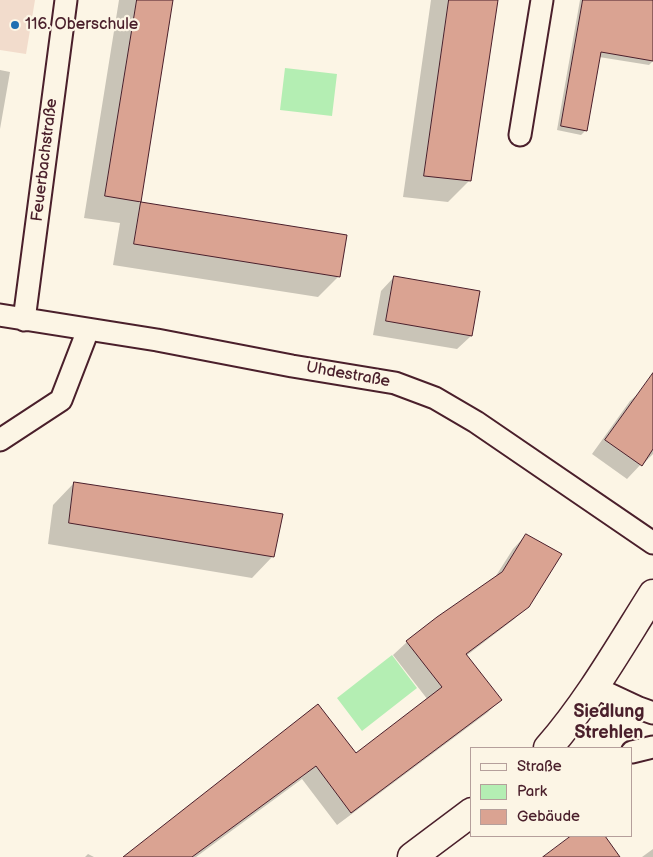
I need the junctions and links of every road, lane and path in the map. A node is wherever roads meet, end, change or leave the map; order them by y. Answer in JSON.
{"nodes":[{"id":1,"x":66,"y":0,"type":"edge"},
{"id":2,"x":542,"y":0,"type":"edge"},
{"id":3,"x":520,"y":135,"type":"dead end"},
{"id":4,"x":0,"y":315,"type":"edge"},
{"id":5,"x":24,"y":320,"type":"junction"},
{"id":6,"x":88,"y":330,"type":"junction"},
{"id":7,"x":0,"y":440,"type":"edge"},
{"id":8,"x":653,"y":543,"type":"edge"},
{"id":9,"x":653,"y":594,"type":"edge"},
{"id":10,"x":594,"y":687,"type":"junction"},
{"id":11,"x":653,"y":713,"type":"edge"},
{"id":12,"x":549,"y":747,"type":"edge"},
{"id":13,"x":653,"y":747,"type":"edge"},
{"id":14,"x":633,"y":752,"type":"edge"},
{"id":15,"x":470,"y":814,"type":"edge"},
{"id":16,"x":412,"y":857,"type":"edge"}],
"edges":[{"from":1,"to":5,"type":"street","name":"Feuerbachstraße"},
{"from":2,"to":3,"type":"street"},
{"from":4,"to":5,"type":"street","name":"Uhdestraße"},
{"from":5,"to":6,"type":"street","name":"Uhdestraße"},
{"from":6,"to":7,"type":"street"},
{"from":6,"to":8,"type":"street","name":"Uhdestraße"},
{"from":9,"to":10,"type":"main road"},
{"from":10,"to":11,"type":"street"},
{"from":10,"to":12,"type":"main road"},
{"from":13,"to":14,"type":"street"},
{"from":15,"to":16,"type":"main road"}]}
